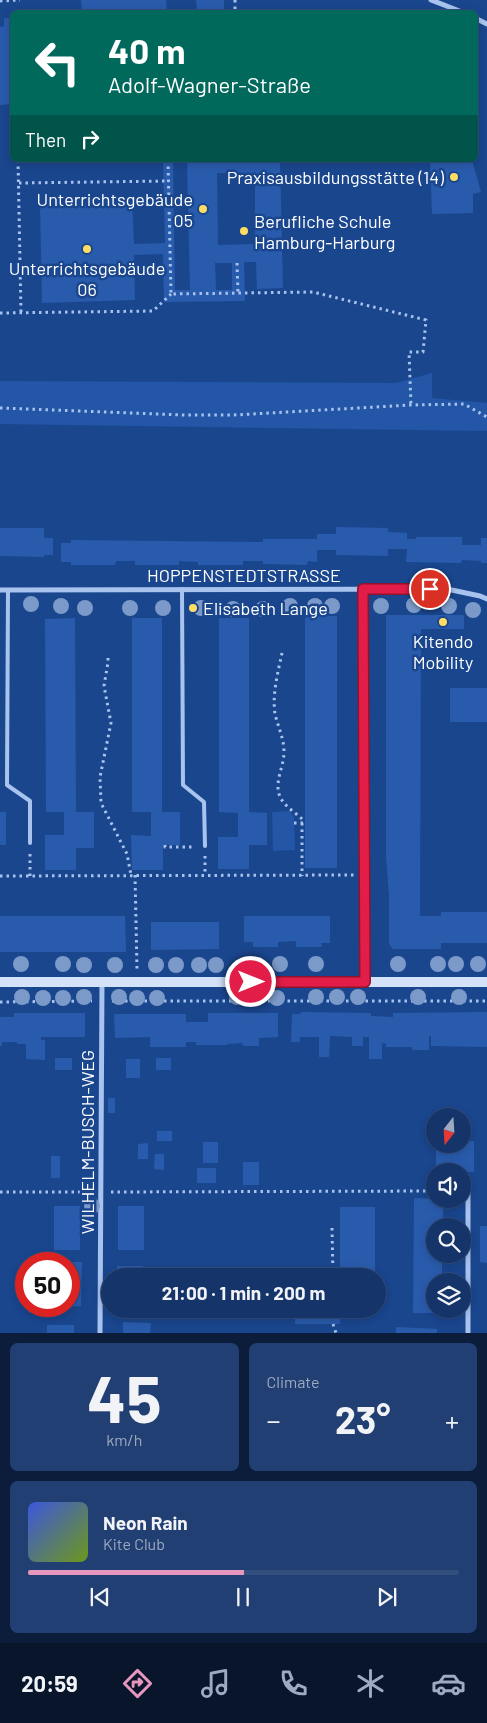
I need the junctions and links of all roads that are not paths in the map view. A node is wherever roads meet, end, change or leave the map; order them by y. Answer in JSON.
{"nodes":[{"id":1,"x":431,"y":0,"type":"edge"},
{"id":2,"x":457,"y":10,"type":"edge"},
{"id":3,"x":182,"y":589,"type":"junction"},
{"id":4,"x":363,"y":589,"type":"junction"},
{"id":5,"x":0,"y":590,"type":"edge"},
{"id":6,"x":8,"y":590,"type":"junction"},
{"id":7,"x":487,"y":599,"type":"edge"},
{"id":8,"x":30,"y":843,"type":"road end"},
{"id":9,"x":205,"y":846,"type":"road end"},
{"id":10,"x":0,"y":982,"type":"edge"},
{"id":11,"x":102,"y":982,"type":"junction"},
{"id":12,"x":365,"y":982,"type":"junction"},
{"id":13,"x":487,"y":982,"type":"edge"},
{"id":14,"x":468,"y":1208,"type":"edge"},
{"id":15,"x":100,"y":1333,"type":"edge"},
{"id":16,"x":468,"y":1333,"type":"edge"}],
"edges":[{"from":1,"to":2,"type":"street"},
{"from":3,"to":4,"type":"street","name":"HOPPENSTEDTSTRASSE"},
{"from":3,"to":6,"type":"street","name":"HOPPENSTEDTSTRASSE"},
{"from":3,"to":9,"type":"lane"},
{"from":4,"to":7,"type":"street","name":"HOPPENSTEDTSTRASSE"},
{"from":4,"to":12,"type":"street"},
{"from":5,"to":6,"type":"street","name":"HOPPENSTEDTSTRASSE"},
{"from":6,"to":8,"type":"lane"},
{"from":10,"to":11,"type":"main road"},
{"from":11,"to":12,"type":"main road"},
{"from":11,"to":15,"type":"street","name":"WILHELM-BUSCH-WEG"},
{"from":12,"to":13,"type":"main road"},
{"from":14,"to":16,"type":"street"}]}
